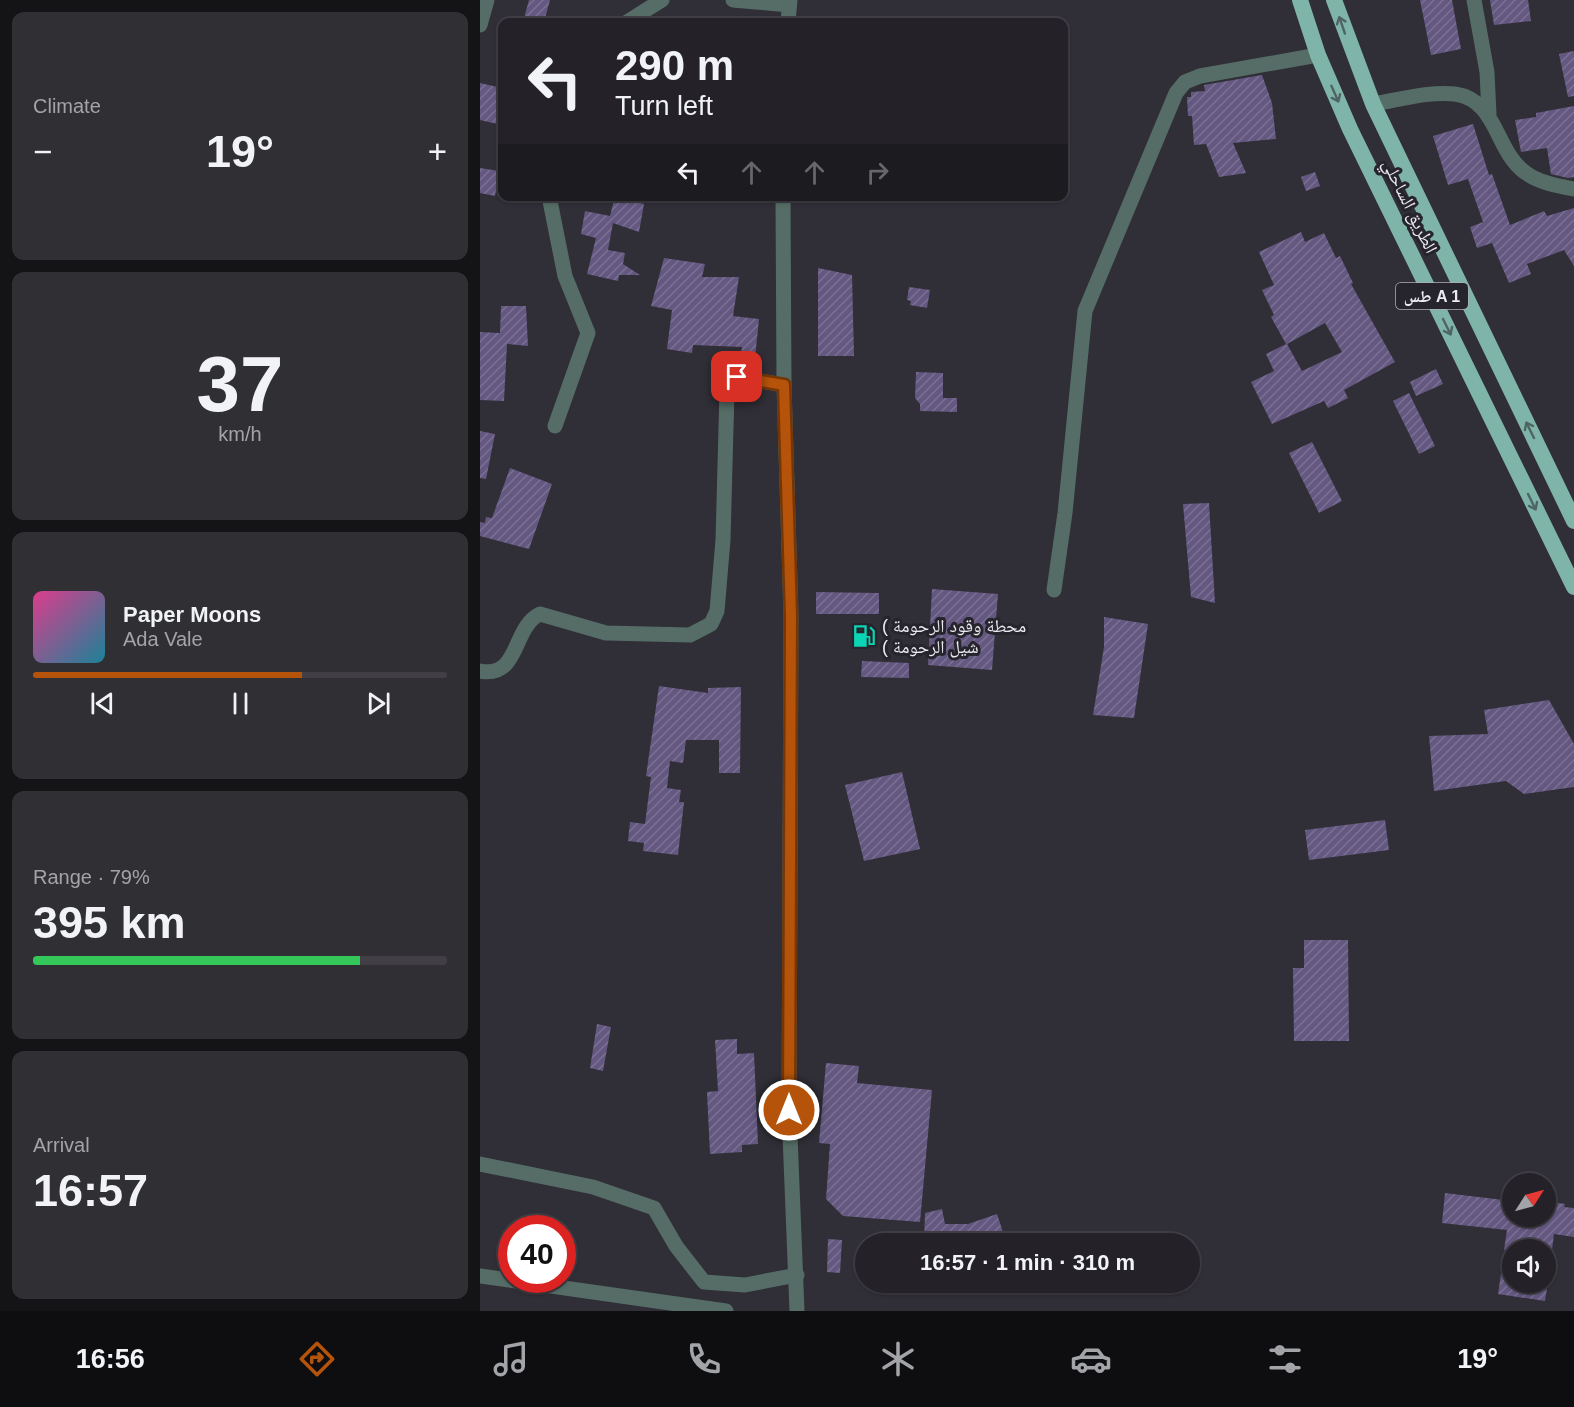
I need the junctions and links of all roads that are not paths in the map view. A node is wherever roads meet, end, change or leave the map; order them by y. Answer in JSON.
{"nodes":[{"id":1,"x":487,"y":0,"type":"edge"},
{"id":2,"x":662,"y":0,"type":"edge"},
{"id":3,"x":733,"y":0,"type":"edge"},
{"id":4,"x":1300,"y":0,"type":"edge"},
{"id":5,"x":1334,"y":0,"type":"edge"},
{"id":6,"x":1474,"y":0,"type":"edge"},
{"id":7,"x":789,"y":2,"type":"edge"},
{"id":8,"x":633,"y":18,"type":"edge"},
{"id":9,"x":788,"y":18,"type":"edge"},
{"id":10,"x":480,"y":25,"type":"edge"},
{"id":11,"x":1318,"y":55,"type":"junction"},
{"id":12,"x":1373,"y":104,"type":"junction"},
{"id":13,"x":1489,"y":114,"type":"junction"},
{"id":14,"x":1574,"y":189,"type":"edge"},
{"id":15,"x":550,"y":201,"type":"edge"},
{"id":16,"x":783,"y":201,"type":"edge"},
{"id":17,"x":784,"y":385,"type":"junction"},
{"id":18,"x":555,"y":426,"type":"dead end"},
{"id":19,"x":1574,"y":521,"type":"edge"},
{"id":20,"x":1574,"y":587,"type":"edge"},
{"id":21,"x":1054,"y":590,"type":"dead end"},
{"id":22,"x":480,"y":671,"type":"edge"},
{"id":23,"x":480,"y":1164,"type":"edge"},
{"id":24,"x":797,"y":1275,"type":"junction"},
{"id":25,"x":480,"y":1276,"type":"edge"},
{"id":26,"x":726,"y":1311,"type":"edge"},
{"id":27,"x":797,"y":1311,"type":"edge"}],
"edges":[{"from":1,"to":10,"type":"street"},
{"from":2,"to":8,"type":"street"},
{"from":3,"to":7,"type":"street"},
{"from":4,"to":11,"type":"highway","name":"الطريق الساحلي","number":"طس A 1"},
{"from":12,"to":5,"type":"highway","name":"الطريق الساحلي","number":"طس A 1","one_way":true},
{"from":6,"to":13,"type":"street"},
{"from":7,"to":9,"type":"street"},
{"from":11,"to":20,"type":"highway","name":"الطريق الساحلي","number":"طس A 1","one_way":true},
{"from":11,"to":21,"type":"street"},
{"from":12,"to":13,"type":"street"},
{"from":19,"to":12,"type":"highway","name":"الطريق الساحلي","number":"طس A 1","one_way":true},
{"from":13,"to":14,"type":"street"},
{"from":15,"to":18,"type":"street"},
{"from":16,"to":17,"type":"street"},
{"from":17,"to":22,"type":"street"},
{"from":17,"to":24,"type":"street"},
{"from":23,"to":24,"type":"street"},
{"from":24,"to":27,"type":"street"},
{"from":25,"to":26,"type":"street"}]}
